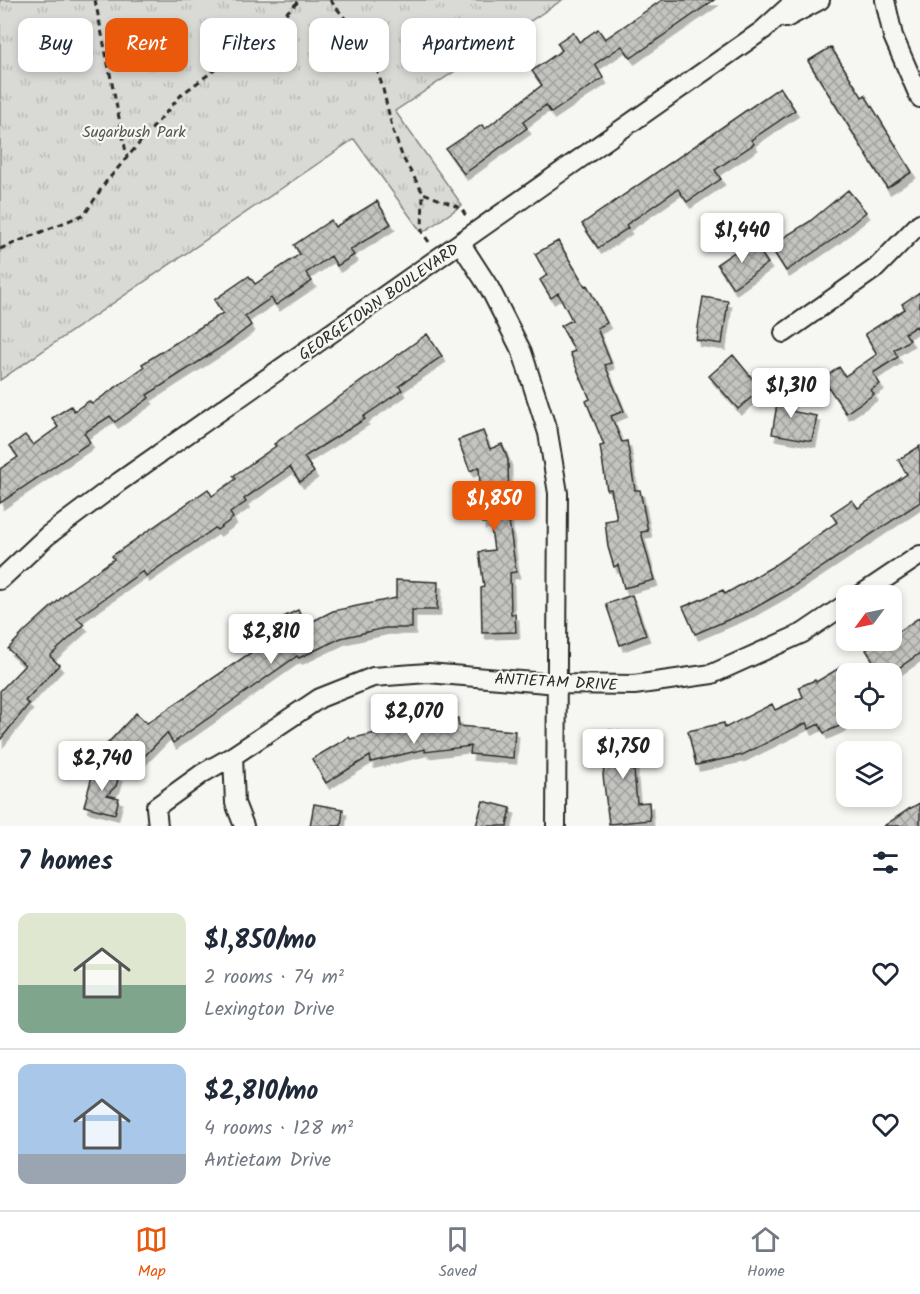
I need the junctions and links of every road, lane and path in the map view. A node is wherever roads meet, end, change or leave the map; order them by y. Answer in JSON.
{"nodes":[{"id":1,"x":95,"y":0,"type":"edge"},
{"id":2,"x":300,"y":0,"type":"edge"},
{"id":3,"x":330,"y":0,"type":"edge"},
{"id":4,"x":796,"y":0,"type":"edge"},
{"id":5,"x":820,"y":0,"type":"edge"},
{"id":6,"x":885,"y":0,"type":"edge"},
{"id":7,"x":763,"y":30,"type":"junction"},
{"id":8,"x":920,"y":99,"type":"edge"},
{"id":9,"x":127,"y":158,"type":"junction"},
{"id":10,"x":423,"y":193,"type":"junction"},
{"id":11,"x":467,"y":218,"type":"dead end"},
{"id":12,"x":920,"y":223,"type":"edge"},
{"id":13,"x":431,"y":243,"type":"dead end"},
{"id":14,"x":461,"y":244,"type":"junction"},
{"id":15,"x":0,"y":249,"type":"edge"},
{"id":16,"x":784,"y":333,"type":"dead end"},
{"id":17,"x":920,"y":555,"type":"edge"},
{"id":18,"x":0,"y":580,"type":"edge"},
{"id":19,"x":875,"y":585,"type":"edge"},
{"id":20,"x":836,"y":611,"type":"edge"},
{"id":21,"x":558,"y":684,"type":"junction"},
{"id":22,"x":233,"y":756,"type":"junction"},
{"id":23,"x":158,"y":826,"type":"edge"},
{"id":24,"x":244,"y":826,"type":"edge"},
{"id":25,"x":556,"y":826,"type":"edge"}],
"edges":[{"from":1,"to":9,"type":"path"},
{"from":2,"to":9,"type":"path"},
{"from":3,"to":10,"type":"path"},
{"from":4,"to":7,"type":"street","name":"GEORGETOWN BOULEVARD"},
{"from":5,"to":7,"type":"street","name":"GEORGETOWN BOULEVARD"},
{"from":6,"to":8,"type":"street"},
{"from":7,"to":14,"type":"street","name":"GEORGETOWN BOULEVARD"},
{"from":9,"to":15,"type":"path"},
{"from":10,"to":11,"type":"path"},
{"from":10,"to":13,"type":"path"},
{"from":12,"to":16,"type":"street"},
{"from":14,"to":18,"type":"street","name":"GEORGETOWN BOULEVARD"},
{"from":14,"to":21,"type":"street"},
{"from":17,"to":19,"type":"street"},
{"from":20,"to":21,"type":"street","name":"ANTIETAM DRIVE"},
{"from":21,"to":22,"type":"street","name":"ANTIETAM DRIVE"},
{"from":21,"to":25,"type":"street"},
{"from":22,"to":23,"type":"street","name":"ANTIETAM DRIVE"},
{"from":22,"to":24,"type":"street"}]}
